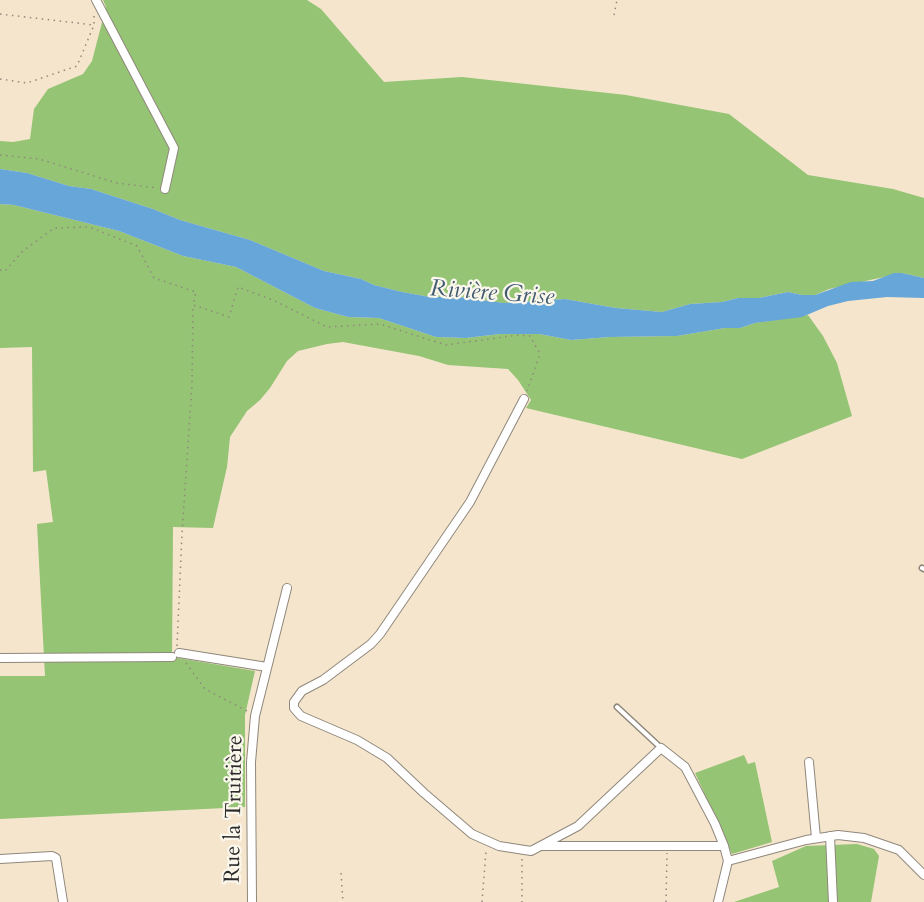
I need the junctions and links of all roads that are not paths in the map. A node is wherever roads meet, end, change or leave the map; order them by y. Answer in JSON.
{"nodes":[{"id":1,"x":95,"y":4,"type":"edge"},
{"id":2,"x":165,"y":189,"type":"road end"},
{"id":3,"x":524,"y":399,"type":"road end"},
{"id":4,"x":287,"y":588,"type":"dead end"},
{"id":5,"x":0,"y":658,"type":"edge"},
{"id":6,"x":267,"y":668,"type":"junction"},
{"id":7,"x":617,"y":707,"type":"dead end"},
{"id":8,"x":661,"y":748,"type":"junction"},
{"id":9,"x":809,"y":762,"type":"dead end"},
{"id":10,"x":830,"y":836,"type":"junction"},
{"id":11,"x":816,"y":838,"type":"junction"},
{"id":12,"x":541,"y":846,"type":"junction"},
{"id":13,"x":724,"y":846,"type":"junction"},
{"id":14,"x":0,"y":859,"type":"edge"},
{"id":15,"x":728,"y":861,"type":"junction"},
{"id":16,"x":924,"y":875,"type":"edge"},
{"id":17,"x":63,"y":902,"type":"edge"},
{"id":18,"x":252,"y":902,"type":"edge"},
{"id":19,"x":717,"y":902,"type":"edge"},
{"id":20,"x":833,"y":902,"type":"edge"}],
"edges":[{"from":1,"to":2,"type":"street"},
{"from":3,"to":12,"type":"street"},
{"from":4,"to":6,"type":"street","name":"Rue la Truitière"},
{"from":5,"to":6,"type":"street"},
{"from":6,"to":18,"type":"street","name":"Rue la Truitière"},
{"from":7,"to":8,"type":"lane"},
{"from":8,"to":12,"type":"street"},
{"from":8,"to":13,"type":"street"},
{"from":9,"to":11,"type":"street"},
{"from":10,"to":11,"type":"street"},
{"from":10,"to":16,"type":"street"},
{"from":10,"to":20,"type":"street"},
{"from":11,"to":15,"type":"street"},
{"from":12,"to":13,"type":"street"},
{"from":13,"to":15,"type":"street"},
{"from":14,"to":17,"type":"street"},
{"from":15,"to":19,"type":"street"}]}
